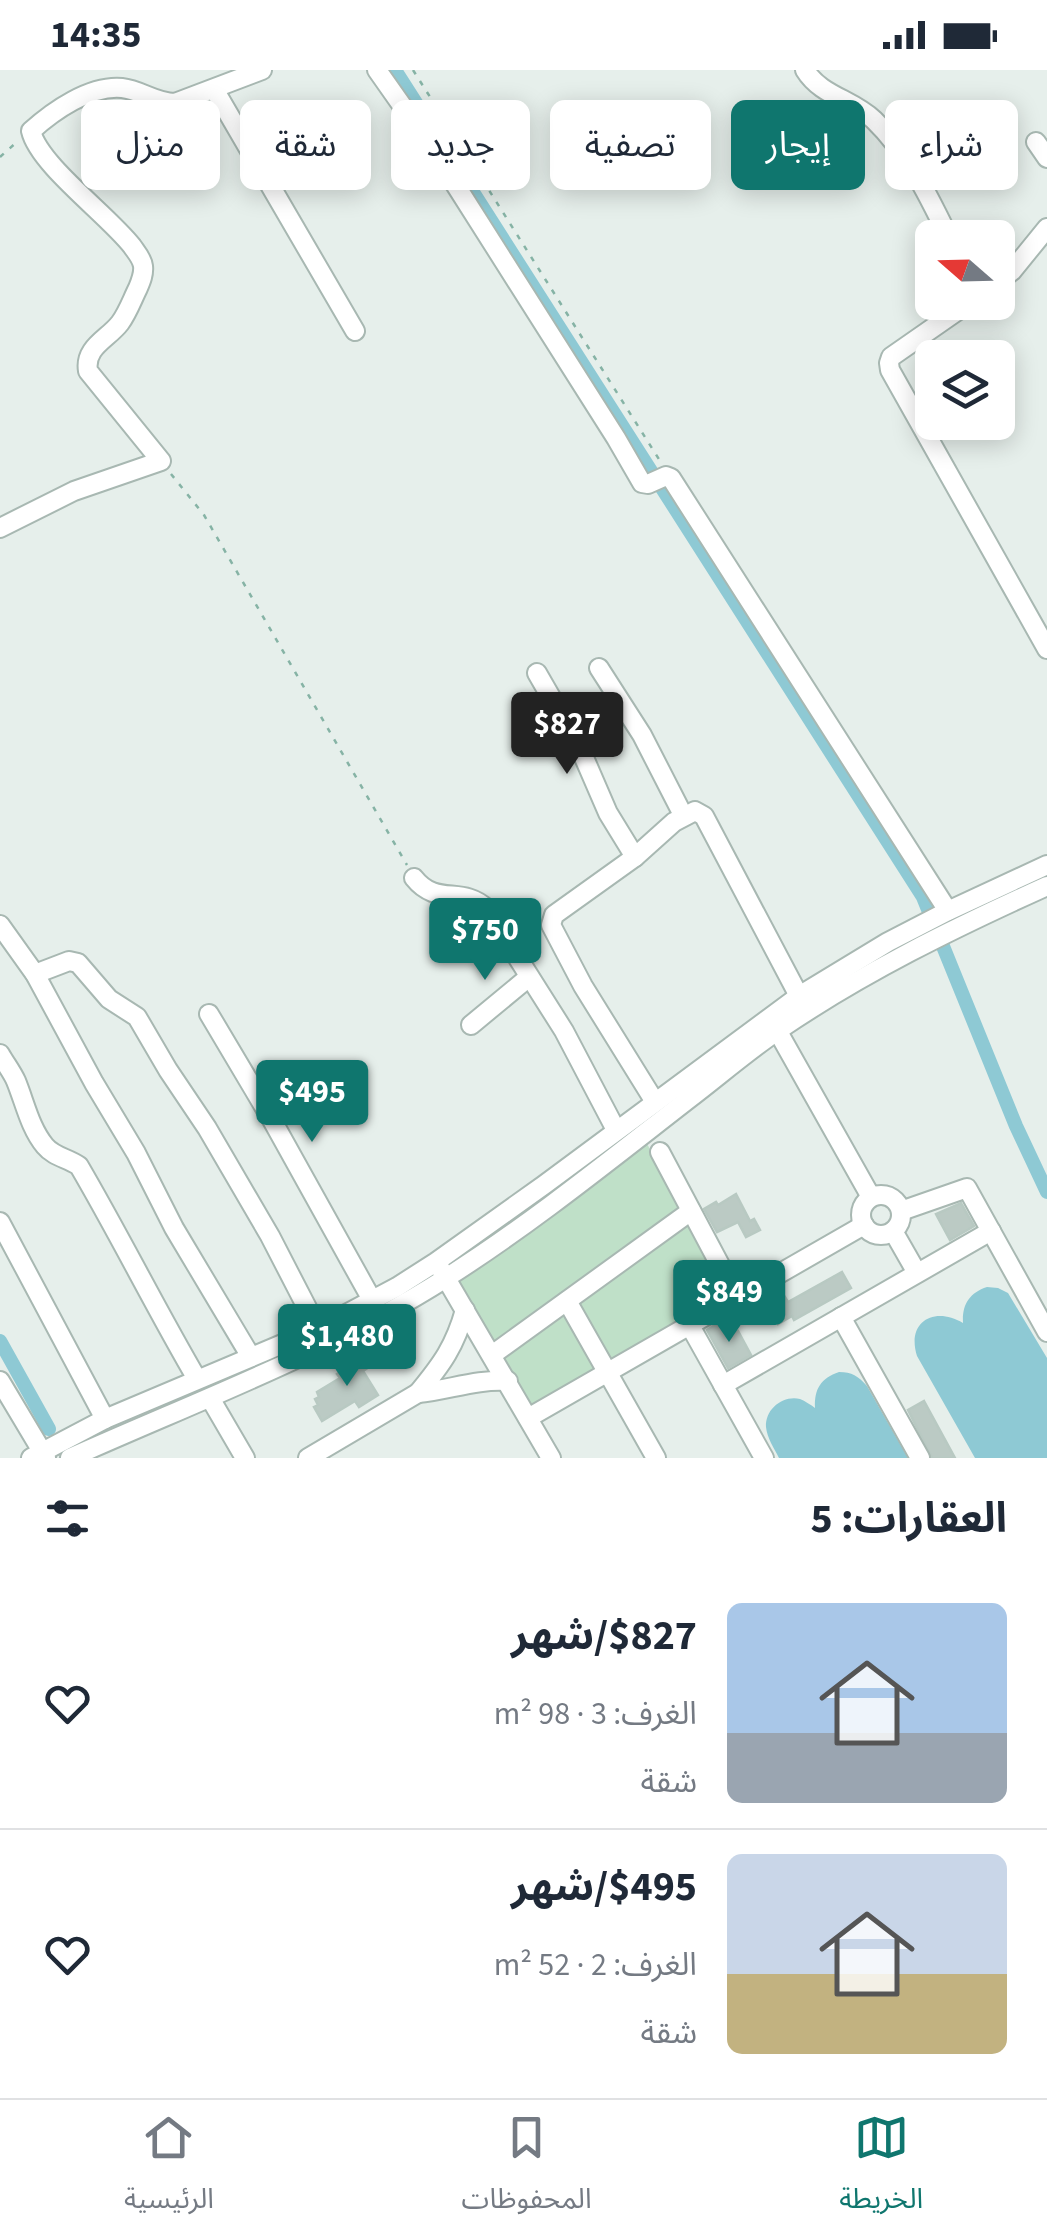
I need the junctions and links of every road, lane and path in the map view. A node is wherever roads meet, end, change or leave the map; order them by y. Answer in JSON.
{"nodes":[{"id":1,"x":262,"y":70,"type":"edge"},
{"id":2,"x":377,"y":70,"type":"edge"},
{"id":3,"x":413,"y":70,"type":"edge"},
{"id":4,"x":805,"y":70,"type":"edge"},
{"id":5,"x":214,"y":89,"type":"junction"},
{"id":6,"x":31,"y":131,"type":"junction"},
{"id":7,"x":0,"y":157,"type":"edge"},
{"id":8,"x":940,"y":220,"type":"edge"},
{"id":9,"x":1047,"y":228,"type":"edge"},
{"id":10,"x":1015,"y":266,"type":"edge"},
{"id":11,"x":944,"y":320,"type":"edge"},
{"id":12,"x":354,"y":330,"type":"dead end"},
{"id":13,"x":161,"y":461,"type":"junction"},
{"id":14,"x":661,"y":480,"type":"junction"},
{"id":15,"x":0,"y":528,"type":"edge"},
{"id":16,"x":1047,"y":649,"type":"edge"},
{"id":17,"x":599,"y":668,"type":"dead end"},
{"id":18,"x":537,"y":673,"type":"dead end"},
{"id":19,"x":684,"y":815,"type":"junction"},
{"id":20,"x":634,"y":857,"type":"junction"},
{"id":21,"x":1047,"y":865,"type":"edge"},
{"id":22,"x":414,"y":878,"type":"joint"},
{"id":23,"x":1047,"y":886,"type":"edge"},
{"id":24,"x":948,"y":911,"type":"junction"},
{"id":25,"x":0,"y":926,"type":"edge"},
{"id":26,"x":36,"y":974,"type":"junction"},
{"id":27,"x":530,"y":977,"type":"junction"},
{"id":28,"x":798,"y":996,"type":"junction"},
{"id":29,"x":209,"y":1014,"type":"dead end"},
{"id":30,"x":774,"y":1024,"type":"junction"},
{"id":31,"x":471,"y":1025,"type":"dead end"},
{"id":32,"x":0,"y":1054,"type":"edge"},
{"id":33,"x":655,"y":1102,"type":"junction"},
{"id":34,"x":616,"y":1130,"type":"junction"},
{"id":35,"x":660,"y":1152,"type":"dead end"},
{"id":36,"x":871,"y":1197,"type":"junction"},
{"id":37,"x":691,"y":1211,"type":"junction"},
{"id":38,"x":901,"y":1211,"type":"junction"},
{"id":39,"x":0,"y":1222,"type":"edge"},
{"id":40,"x":864,"y":1225,"type":"junction"},
{"id":41,"x":894,"y":1231,"type":"junction"},
{"id":42,"x":990,"y":1231,"type":"junction"},
{"id":43,"x":441,"y":1270,"type":"junction"},
{"id":44,"x":918,"y":1273,"type":"junction"},
{"id":45,"x":737,"y":1297,"type":"junction"},
{"id":46,"x":372,"y":1300,"type":"junction"},
{"id":47,"x":567,"y":1301,"type":"junction"},
{"id":48,"x":465,"y":1310,"type":"junction"},
{"id":49,"x":841,"y":1317,"type":"junction"},
{"id":50,"x":689,"y":1324,"type":"junction"},
{"id":51,"x":318,"y":1328,"type":"junction"},
{"id":52,"x":1047,"y":1332,"type":"edge"},
{"id":53,"x":492,"y":1355,"type":"junction"},
{"id":54,"x":250,"y":1358,"type":"junction"},
{"id":55,"x":607,"y":1372,"type":"junction"},
{"id":56,"x":197,"y":1379,"type":"junction"},
{"id":57,"x":0,"y":1381,"type":"edge"},
{"id":58,"x":508,"y":1381,"type":"junction"},
{"id":59,"x":723,"y":1385,"type":"junction"},
{"id":60,"x":418,"y":1393,"type":"junction"},
{"id":61,"x":210,"y":1398,"type":"junction"},
{"id":62,"x":528,"y":1418,"type":"junction"},
{"id":63,"x":105,"y":1419,"type":"junction"},
{"id":64,"x":40,"y":1456,"type":"edge"},
{"id":65,"x":312,"y":1457,"type":"edge"},
{"id":66,"x":70,"y":1458,"type":"edge"},
{"id":67,"x":245,"y":1458,"type":"edge"},
{"id":68,"x":550,"y":1458,"type":"edge"},
{"id":69,"x":656,"y":1458,"type":"edge"},
{"id":70,"x":764,"y":1458,"type":"edge"},
{"id":71,"x":920,"y":1458,"type":"edge"}],
"edges":[{"from":1,"to":5,"type":"street"},
{"from":2,"to":14,"type":"street"},
{"from":3,"to":14,"type":"path"},
{"from":4,"to":8,"type":"street"},
{"from":5,"to":6,"type":"street"},
{"from":5,"to":12,"type":"street"},
{"from":6,"to":7,"type":"path"},
{"from":6,"to":13,"type":"street"},
{"from":9,"to":10,"type":"street"},
{"from":11,"to":16,"type":"street"},
{"from":13,"to":15,"type":"street"},
{"from":13,"to":22,"type":"path"},
{"from":14,"to":24,"type":"street"},
{"from":17,"to":19,"type":"street"},
{"from":18,"to":20,"type":"street"},
{"from":19,"to":20,"type":"street"},
{"from":19,"to":28,"type":"street"},
{"from":20,"to":33,"type":"street"},
{"from":21,"to":24,"type":"street"},
{"from":22,"to":27,"type":"street"},
{"from":23,"to":30,"type":"street"},
{"from":24,"to":28,"type":"street"},
{"from":25,"to":26,"type":"street"},
{"from":26,"to":51,"type":"street"},
{"from":26,"to":54,"type":"street"},
{"from":27,"to":31,"type":"street"},
{"from":27,"to":34,"type":"street"},
{"from":28,"to":30,"type":"street"},
{"from":29,"to":46,"type":"street"},
{"from":30,"to":33,"type":"street"},
{"from":30,"to":36,"type":"street"},
{"from":30,"to":43,"type":"street"},
{"from":32,"to":56,"type":"street"},
{"from":33,"to":34,"type":"street"},
{"from":34,"to":43,"type":"street"},
{"from":35,"to":37,"type":"street"},
{"from":36,"to":38,"type":"street"},
{"from":36,"to":40,"type":"street"},
{"from":37,"to":45,"type":"street"},
{"from":37,"to":47,"type":"street"},
{"from":38,"to":41,"type":"street"},
{"from":38,"to":42,"type":"street"},
{"from":39,"to":63,"type":"street"},
{"from":40,"to":41,"type":"street"},
{"from":40,"to":45,"type":"street"},
{"from":41,"to":44,"type":"street"},
{"from":42,"to":44,"type":"street"},
{"from":42,"to":52,"type":"street"},
{"from":43,"to":46,"type":"street"},
{"from":43,"to":48,"type":"street"},
{"from":43,"to":61,"type":"street"},
{"from":44,"to":49,"type":"street"},
{"from":45,"to":50,"type":"street"},
{"from":46,"to":51,"type":"street"},
{"from":47,"to":53,"type":"street"},
{"from":47,"to":55,"type":"street"},
{"from":48,"to":53,"type":"street"},
{"from":48,"to":60,"type":"street"},
{"from":49,"to":59,"type":"street"},
{"from":49,"to":71,"type":"street"},
{"from":50,"to":55,"type":"street"},
{"from":50,"to":59,"type":"street"},
{"from":51,"to":54,"type":"street"},
{"from":53,"to":58,"type":"street"},
{"from":54,"to":56,"type":"street"},
{"from":55,"to":62,"type":"street"},
{"from":55,"to":69,"type":"street"},
{"from":56,"to":63,"type":"street"},
{"from":57,"to":64,"type":"street"},
{"from":58,"to":60,"type":"street"},
{"from":58,"to":62,"type":"street"},
{"from":59,"to":70,"type":"street"},
{"from":60,"to":65,"type":"street"},
{"from":61,"to":66,"type":"street"},
{"from":61,"to":67,"type":"street"},
{"from":62,"to":68,"type":"street"},
{"from":63,"to":64,"type":"street"}]}
